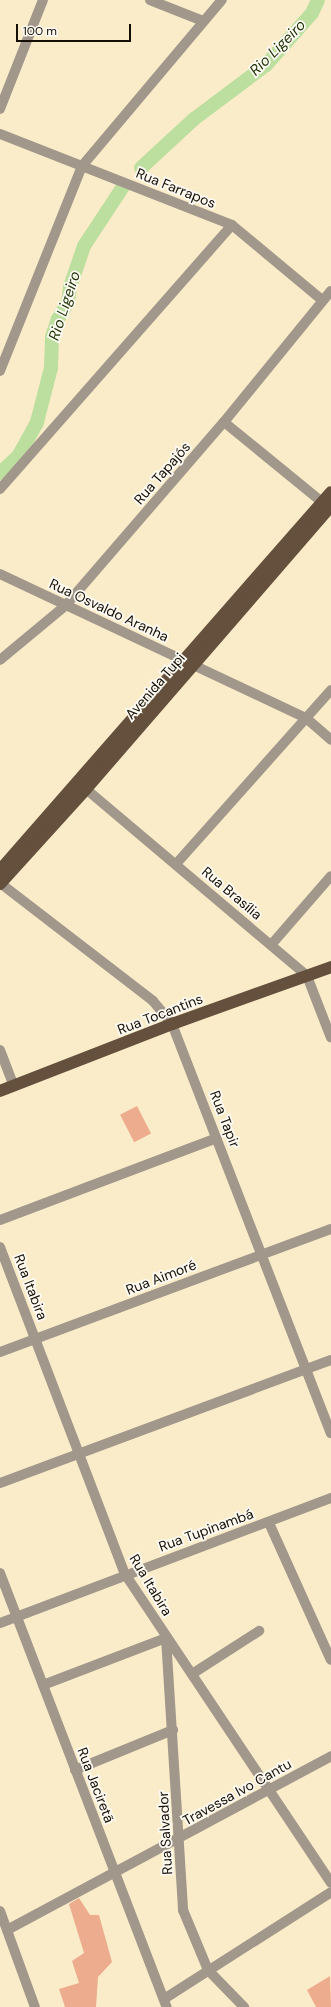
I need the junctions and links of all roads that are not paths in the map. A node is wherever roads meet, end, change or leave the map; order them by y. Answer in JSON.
{"nodes":[{"id":1,"x":43,"y":0,"type":"edge"},
{"id":2,"x":150,"y":0,"type":"edge"},
{"id":3,"x":222,"y":0,"type":"edge"},
{"id":4,"x":203,"y":21,"type":"junction"},
{"id":5,"x":0,"y":109,"type":"edge"},
{"id":6,"x":0,"y":134,"type":"edge"},
{"id":7,"x":82,"y":166,"type":"junction"},
{"id":8,"x":232,"y":226,"type":"junction"},
{"id":9,"x":331,"y":291,"type":"edge"},
{"id":10,"x":322,"y":300,"type":"junction"},
{"id":11,"x":0,"y":371,"type":"edge"},
{"id":12,"x":224,"y":422,"type":"junction"},
{"id":13,"x":0,"y":489,"type":"edge"},
{"id":14,"x":331,"y":492,"type":"edge"},
{"id":15,"x":328,"y":507,"type":"edge"},
{"id":16,"x":0,"y":574,"type":"edge"},
{"id":17,"x":65,"y":606,"type":"junction"},
{"id":18,"x":0,"y":660,"type":"edge"},
{"id":19,"x":189,"y":662,"type":"junction"},
{"id":20,"x":331,"y":690,"type":"edge"},
{"id":21,"x":306,"y":718,"type":"junction"},
{"id":22,"x":331,"y":740,"type":"edge"},
{"id":23,"x":86,"y":789,"type":"junction"},
{"id":24,"x":176,"y":864,"type":"junction"},
{"id":25,"x":0,"y":870,"type":"edge"},
{"id":26,"x":331,"y":876,"type":"edge"},
{"id":27,"x":0,"y":883,"type":"edge"},
{"id":28,"x":271,"y":945,"type":"junction"},
{"id":29,"x":331,"y":967,"type":"edge"},
{"id":30,"x":307,"y":976,"type":"junction"},
{"id":31,"x":172,"y":1024,"type":"junction"},
{"id":32,"x":331,"y":1038,"type":"edge"},
{"id":33,"x":0,"y":1050,"type":"edge"},
{"id":34,"x":14,"y":1086,"type":"junction"},
{"id":35,"x":0,"y":1091,"type":"edge"},
{"id":36,"x":217,"y":1138,"type":"junction"},
{"id":37,"x":0,"y":1220,"type":"edge"},
{"id":38,"x":331,"y":1229,"type":"edge"},
{"id":39,"x":0,"y":1247,"type":"edge"},
{"id":40,"x":262,"y":1254,"type":"junction"},
{"id":41,"x":36,"y":1340,"type":"junction"},
{"id":42,"x":0,"y":1352,"type":"edge"},
{"id":43,"x":331,"y":1360,"type":"edge"},
{"id":44,"x":307,"y":1369,"type":"junction"},
{"id":45,"x":331,"y":1433,"type":"edge"},
{"id":46,"x":80,"y":1455,"type":"junction"},
{"id":47,"x":0,"y":1483,"type":"edge"},
{"id":48,"x":331,"y":1498,"type":"edge"},
{"id":49,"x":269,"y":1523,"type":"junction"},
{"id":50,"x":0,"y":1573,"type":"edge"},
{"id":51,"x":125,"y":1574,"type":"junction"},
{"id":52,"x":16,"y":1616,"type":"junction"},
{"id":53,"x":0,"y":1622,"type":"edge"},
{"id":54,"x":259,"y":1631,"type":"dead end"},
{"id":55,"x":166,"y":1638,"type":"junction"},
{"id":56,"x":331,"y":1660,"type":"edge"},
{"id":57,"x":192,"y":1674,"type":"junction"},
{"id":58,"x":43,"y":1685,"type":"junction"},
{"id":59,"x":173,"y":1730,"type":"junction"},
{"id":60,"x":331,"y":1756,"type":"edge"},
{"id":61,"x":75,"y":1770,"type":"junction"},
{"id":62,"x":269,"y":1791,"type":"junction"},
{"id":63,"x":180,"y":1839,"type":"junction"},
{"id":64,"x":114,"y":1871,"type":"junction"},
{"id":65,"x":331,"y":1883,"type":"edge"},
{"id":66,"x":331,"y":1892,"type":"edge"},
{"id":67,"x":0,"y":1911,"type":"edge"},
{"id":68,"x":7,"y":1930,"type":"junction"},
{"id":69,"x":208,"y":1970,"type":"junction"},
{"id":70,"x":165,"y":2003,"type":"edge"},
{"id":71,"x":34,"y":2007,"type":"edge"},
{"id":72,"x":244,"y":2007,"type":"edge"}],
"edges":[{"from":1,"to":5,"type":"street"},
{"from":2,"to":4,"type":"street"},
{"from":3,"to":4,"type":"street"},
{"from":4,"to":7,"type":"street"},
{"from":6,"to":7,"type":"street","name":"Rua Farrapos"},
{"from":7,"to":8,"type":"street","name":"Rua Farrapos"},
{"from":7,"to":11,"type":"street"},
{"from":8,"to":10,"type":"street","name":"Rua Farrapos"},
{"from":8,"to":13,"type":"street"},
{"from":9,"to":10,"type":"street","name":"Rua Tapajós"},
{"from":10,"to":12,"type":"street","name":"Rua Tapajós"},
{"from":12,"to":15,"type":"street"},
{"from":12,"to":17,"type":"street","name":"Rua Tapajós"},
{"from":14,"to":15,"type":"main road","name":"Avenida Tupi"},
{"from":15,"to":19,"type":"main road","name":"Avenida Tupi"},
{"from":16,"to":17,"type":"street","name":"Rua Osvaldo Aranha"},
{"from":17,"to":18,"type":"street","name":"Rua Tapajós"},
{"from":17,"to":19,"type":"street","name":"Rua Osvaldo Aranha"},
{"from":19,"to":21,"type":"street","name":"Rua Osvaldo Aranha"},
{"from":19,"to":23,"type":"main road","name":"Avenida Tupi"},
{"from":19,"to":25,"type":"main road","name":"Avenida Tupi"},
{"from":20,"to":21,"type":"street"},
{"from":21,"to":22,"type":"street","name":"Rua Osvaldo Aranha"},
{"from":21,"to":24,"type":"street"},
{"from":23,"to":24,"type":"street","name":"Rua Brasília"},
{"from":23,"to":27,"type":"main road","name":"Avenida Tupi"},
{"from":24,"to":28,"type":"street","name":"Rua Brasília"},
{"from":26,"to":28,"type":"street"},
{"from":27,"to":31,"type":"street","name":"Rua Tapir"},
{"from":28,"to":30,"type":"street","name":"Rua Brasília"},
{"from":29,"to":30,"type":"main road","name":"Rua Tocantins"},
{"from":30,"to":31,"type":"main road","name":"Rua Tocantins"},
{"from":30,"to":32,"type":"street","name":"Rua Brasília"},
{"from":31,"to":34,"type":"main road","name":"Rua Tocantins"},
{"from":31,"to":36,"type":"street","name":"Rua Tapir"},
{"from":33,"to":34,"type":"street"},
{"from":34,"to":35,"type":"main road","name":"Rua Tocantins"},
{"from":36,"to":37,"type":"street"},
{"from":36,"to":40,"type":"street","name":"Rua Tapir"},
{"from":38,"to":40,"type":"street","name":"Rua Aimoré"},
{"from":39,"to":41,"type":"street","name":"Rua Itabira"},
{"from":40,"to":41,"type":"street","name":"Rua Aimoré"},
{"from":40,"to":44,"type":"street","name":"Rua Tapir"},
{"from":41,"to":42,"type":"street","name":"Rua Aimoré"},
{"from":41,"to":46,"type":"street","name":"Rua Itabira"},
{"from":43,"to":44,"type":"street"},
{"from":44,"to":45,"type":"street","name":"Rua Tapir"},
{"from":44,"to":46,"type":"street"},
{"from":46,"to":47,"type":"street"},
{"from":46,"to":51,"type":"street","name":"Rua Itabira"},
{"from":48,"to":49,"type":"street","name":"Rua Tupinambá"},
{"from":49,"to":51,"type":"street","name":"Rua Tupinambá"},
{"from":49,"to":56,"type":"street"},
{"from":50,"to":52,"type":"street","name":"Rua Jaciretã"},
{"from":51,"to":52,"type":"street","name":"Rua Tupinambá"},
{"from":51,"to":55,"type":"street","name":"Rua Itabira"},
{"from":52,"to":53,"type":"street","name":"Rua Tupinambá"},
{"from":52,"to":58,"type":"street","name":"Rua Jaciretã"},
{"from":54,"to":57,"type":"street"},
{"from":55,"to":57,"type":"street","name":"Rua Itabira"},
{"from":55,"to":58,"type":"street"},
{"from":55,"to":59,"type":"street","name":"Rua Salvador"},
{"from":57,"to":62,"type":"street","name":"Rua Itabira"},
{"from":58,"to":61,"type":"street","name":"Rua Jaciretã"},
{"from":59,"to":61,"type":"street"},
{"from":59,"to":63,"type":"street","name":"Rua Salvador"},
{"from":60,"to":62,"type":"street","name":"Travessa Ivo Cantu"},
{"from":61,"to":64,"type":"street","name":"Rua Jaciretã"},
{"from":62,"to":63,"type":"street","name":"Travessa Ivo Cantu"},
{"from":62,"to":65,"type":"street","name":"Rua Itabira"},
{"from":63,"to":64,"type":"street","name":"Travessa Ivo Cantu"},
{"from":63,"to":69,"type":"street","name":"Rua Salvador"},
{"from":64,"to":68,"type":"street","name":"Travessa Ivo Cantu"},
{"from":64,"to":70,"type":"street","name":"Rua Jaciretã"},
{"from":66,"to":69,"type":"street"},
{"from":67,"to":68,"type":"street"},
{"from":68,"to":71,"type":"street"},
{"from":69,"to":70,"type":"street"},
{"from":69,"to":72,"type":"street","name":"Rua Salvador"}]}
